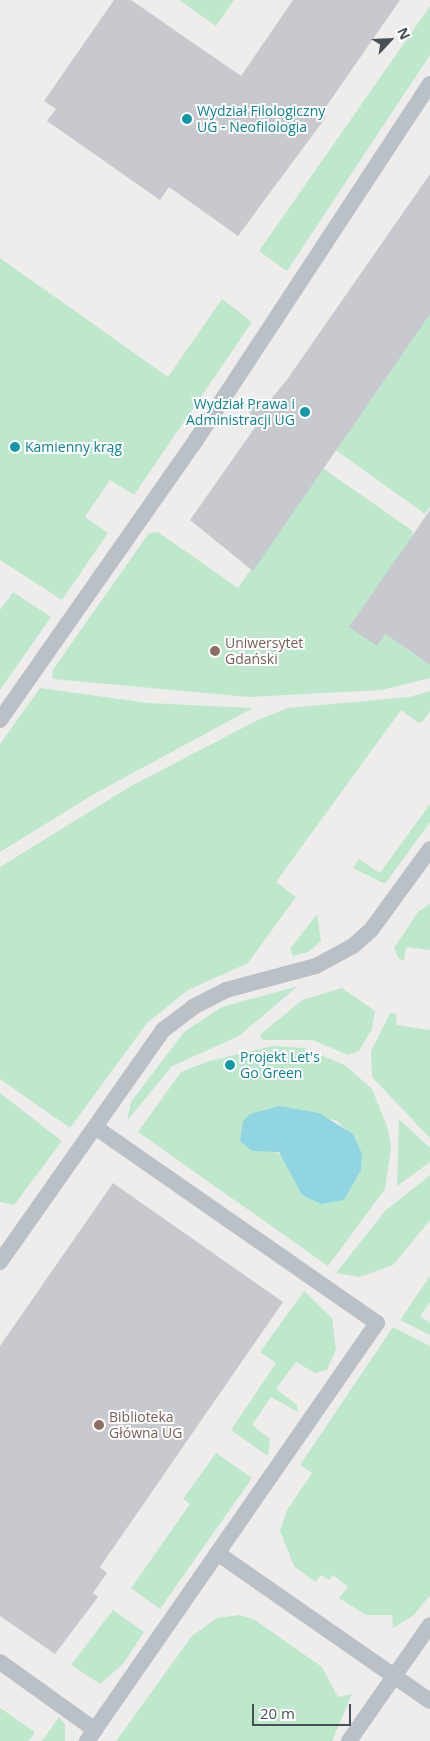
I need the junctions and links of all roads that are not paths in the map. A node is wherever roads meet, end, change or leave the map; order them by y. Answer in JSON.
{"nodes":[{"id":1,"x":430,"y":84,"type":"edge"},
{"id":2,"x":0,"y":720,"type":"edge"},
{"id":3,"x":430,"y":849,"type":"edge"},
{"id":4,"x":95,"y":1127,"type":"junction"},
{"id":5,"x":0,"y":1262,"type":"edge"},
{"id":6,"x":218,"y":1553,"type":"junction"},
{"id":7,"x":430,"y":1625,"type":"edge"},
{"id":8,"x":0,"y":1662,"type":"edge"},
{"id":9,"x":393,"y":1676,"type":"junction"},
{"id":10,"x":430,"y":1701,"type":"edge"},
{"id":11,"x":91,"y":1736,"type":"edge"},
{"id":12,"x":349,"y":1741,"type":"edge"}],
"edges":[{"from":1,"to":2,"type":"lane"},
{"from":3,"to":4,"type":"lane"},
{"from":4,"to":5,"type":"lane"},
{"from":4,"to":6,"type":"lane"},
{"from":6,"to":9,"type":"lane"},
{"from":6,"to":11,"type":"lane"},
{"from":7,"to":9,"type":"lane"},
{"from":8,"to":11,"type":"lane"},
{"from":9,"to":10,"type":"lane"},
{"from":9,"to":12,"type":"lane"}]}
